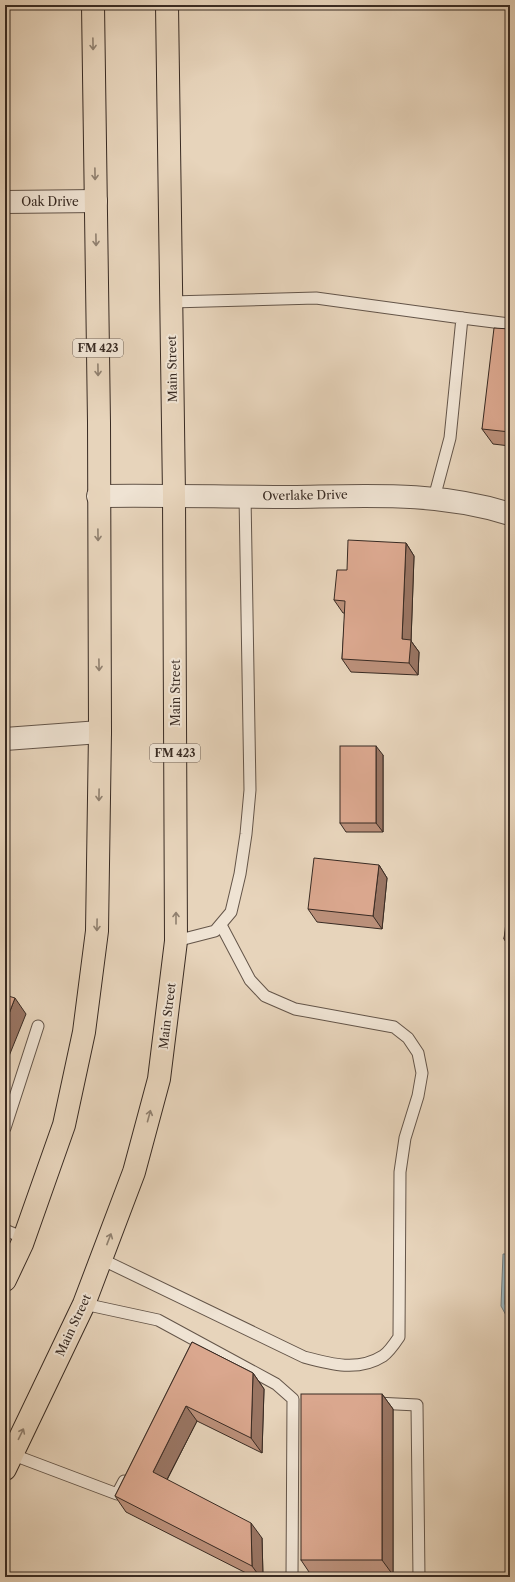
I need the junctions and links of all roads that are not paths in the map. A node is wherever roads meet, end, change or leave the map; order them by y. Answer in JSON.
{"nodes":[{"id":1,"x":93,"y":5,"type":"edge"},
{"id":2,"x":167,"y":5,"type":"edge"},
{"id":3,"x":96,"y":201,"type":"junction"},
{"id":4,"x":5,"y":202,"type":"edge"},
{"id":5,"x":171,"y":302,"type":"junction"},
{"id":6,"x":462,"y":318,"type":"junction"},
{"id":7,"x":510,"y":324,"type":"edge"},
{"id":8,"x":174,"y":495,"type":"junction"},
{"id":9,"x":98,"y":496,"type":"junction"},
{"id":10,"x":245,"y":496,"type":"junction"},
{"id":11,"x":434,"y":498,"type":"junction"},
{"id":12,"x":510,"y":514,"type":"edge"},
{"id":13,"x":100,"y":732,"type":"junction"},
{"id":14,"x":5,"y":739,"type":"edge"},
{"id":15,"x":221,"y":925,"type":"junction"},
{"id":16,"x":176,"y":941,"type":"junction"},
{"id":17,"x":38,"y":1026,"type":"dead end"},
{"id":18,"x":5,"y":1128,"type":"edge"},
{"id":19,"x":15,"y":1234,"type":"edge"},
{"id":20,"x":101,"y":1259,"type":"junction"},
{"id":21,"x":5,"y":1280,"type":"edge"},
{"id":22,"x":84,"y":1304,"type":"junction"},
{"id":23,"x":194,"y":1338,"type":"junction"},
{"id":24,"x":187,"y":1352,"type":"edge"},
{"id":25,"x":363,"y":1402,"type":"edge"},
{"id":26,"x":8,"y":1462,"type":"edge"},
{"id":27,"x":128,"y":1472,"type":"edge"},
{"id":28,"x":292,"y":1577,"type":"edge"},
{"id":29,"x":419,"y":1577,"type":"edge"}],
"edges":[{"from":1,"to":3,"type":"main road","number":"FM 423","one_way":true},
{"from":2,"to":5,"type":"main road","name":"Main Street","number":"FM 423"},
{"from":3,"to":4,"type":"street","name":"Oak Drive"},
{"from":3,"to":9,"type":"main road","number":"FM 423","one_way":true},
{"from":5,"to":6,"type":"lane"},
{"from":5,"to":8,"type":"main road","name":"Main Street","number":"FM 423"},
{"from":6,"to":7,"type":"lane"},
{"from":6,"to":11,"type":"lane"},
{"from":8,"to":9,"type":"street","name":"Overlake Drive"},
{"from":8,"to":10,"type":"street","name":"Overlake Drive"},
{"from":16,"to":8,"type":"main road","name":"Main Street","number":"FM 423","one_way":true},
{"from":9,"to":13,"type":"main road","number":"FM 423","one_way":true},
{"from":10,"to":11,"type":"street","name":"Overlake Drive"},
{"from":10,"to":15,"type":"lane"},
{"from":11,"to":12,"type":"street","name":"Overlake Drive"},
{"from":13,"to":14,"type":"street"},
{"from":13,"to":19,"type":"main road","number":"FM 423","one_way":true},
{"from":15,"to":16,"type":"lane"},
{"from":15,"to":20,"type":"lane"},
{"from":20,"to":16,"type":"main road","name":"Main Street","number":"FM 423","one_way":true},
{"from":17,"to":18,"type":"lane"},
{"from":19,"to":21,"type":"main road","number":"FM 423"},
{"from":20,"to":22,"type":"main road","name":"Main Street","number":"FM 423"},
{"from":22,"to":23,"type":"lane"},
{"from":26,"to":22,"type":"main road","name":"Main Street","number":"FM 423","one_way":true},
{"from":23,"to":24,"type":"lane"},
{"from":23,"to":28,"type":"lane"},
{"from":25,"to":29,"type":"lane"},
{"from":26,"to":27,"type":"lane"}]}
